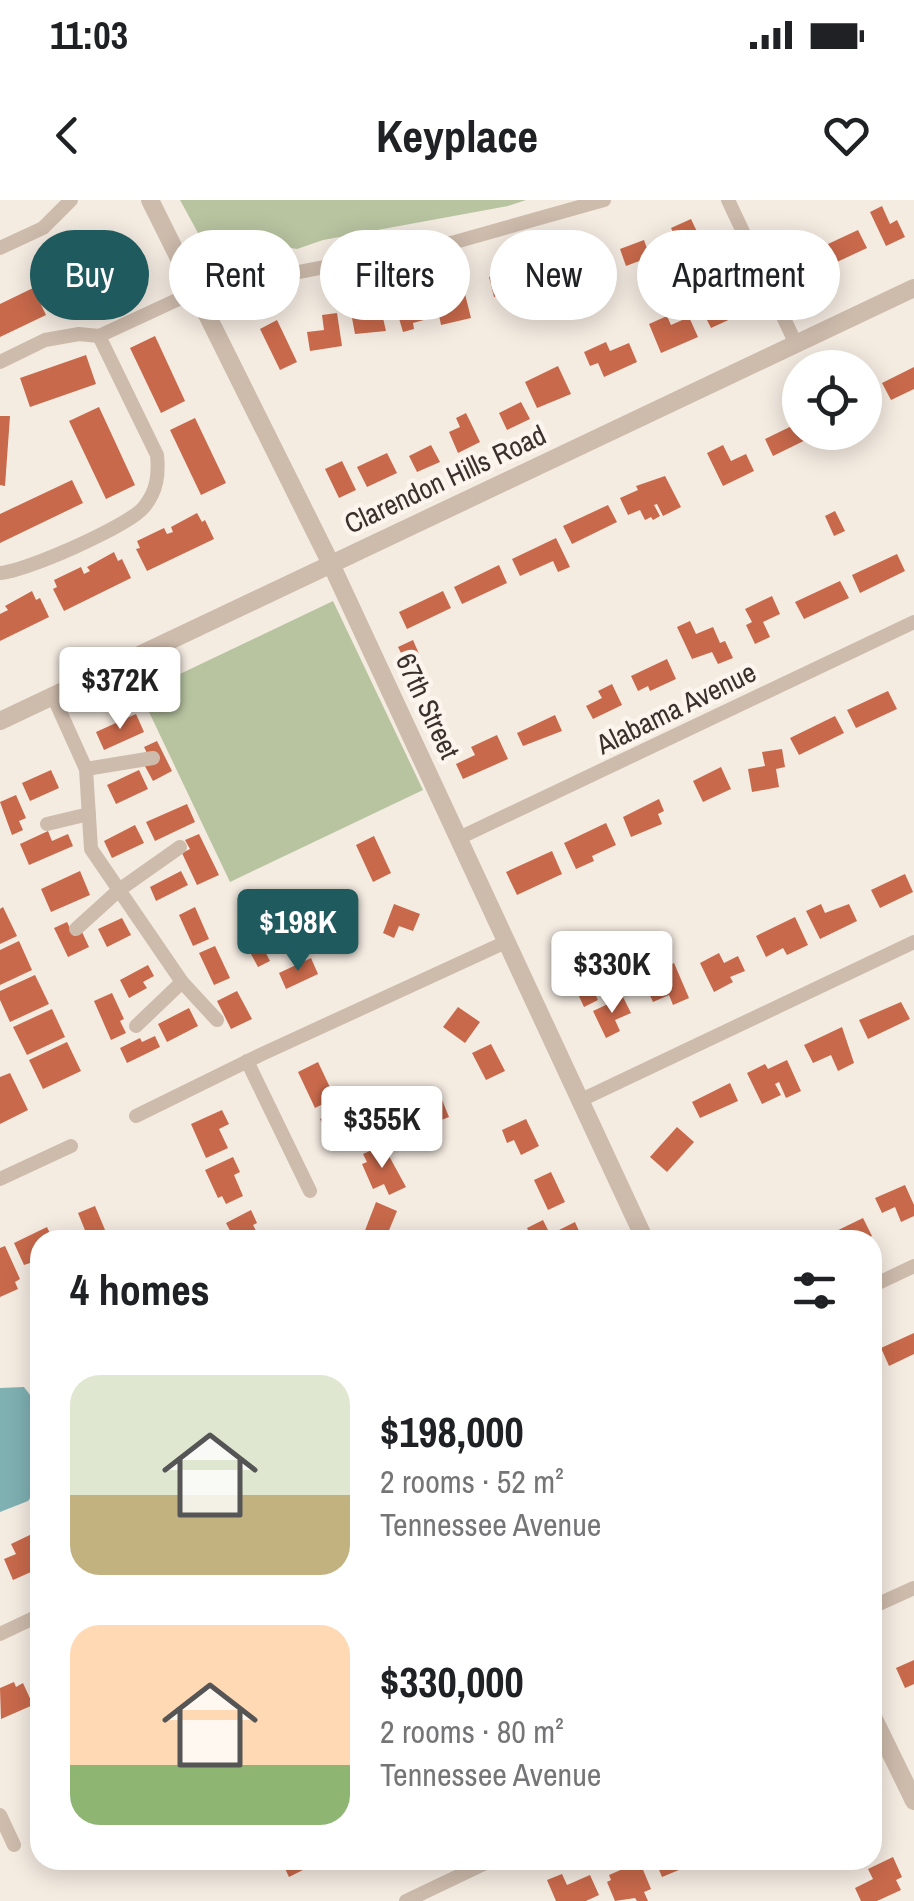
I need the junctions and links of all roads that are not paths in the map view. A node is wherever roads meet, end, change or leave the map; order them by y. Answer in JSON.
{"nodes":[{"id":1,"x":72,"y":200,"type":"edge"},
{"id":2,"x":150,"y":200,"type":"edge"},
{"id":3,"x":604,"y":200,"type":"edge"},
{"id":4,"x":728,"y":200,"type":"edge"},
{"id":5,"x":169,"y":240,"type":"edge"},
{"id":6,"x":0,"y":248,"type":"edge"},
{"id":7,"x":300,"y":272,"type":"edge"},
{"id":8,"x":914,"y":288,"type":"edge"},
{"id":9,"x":169,"y":304,"type":"edge"},
{"id":10,"x":208,"y":320,"type":"edge"},
{"id":11,"x":100,"y":336,"type":"junction"},
{"id":12,"x":796,"y":344,"type":"junction"},
{"id":13,"x":0,"y":362,"type":"edge"},
{"id":14,"x":331,"y":564,"type":"junction"},
{"id":15,"x":0,"y":573,"type":"edge"},
{"id":16,"x":914,"y":622,"type":"edge"},
{"id":17,"x":53,"y":696,"type":"junction"},
{"id":18,"x":0,"y":721,"type":"edge"},
{"id":19,"x":154,"y":758,"type":"dead end"},
{"id":20,"x":86,"y":768,"type":"junction"},
{"id":21,"x":89,"y":814,"type":"junction"},
{"id":22,"x":47,"y":824,"type":"dead end"},
{"id":23,"x":459,"y":838,"type":"junction"},
{"id":24,"x":180,"y":847,"type":"dead end"},
{"id":25,"x":119,"y":890,"type":"junction"},
{"id":26,"x":76,"y":929,"type":"dead end"},
{"id":27,"x":506,"y":942,"type":"junction"},
{"id":28,"x":914,"y":942,"type":"edge"},
{"id":29,"x":182,"y":982,"type":"junction"},
{"id":30,"x":217,"y":1020,"type":"dead end"},
{"id":31,"x":136,"y":1026,"type":"dead end"},
{"id":32,"x":247,"y":1061,"type":"junction"},
{"id":33,"x":579,"y":1101,"type":"junction"},
{"id":34,"x":136,"y":1116,"type":"dead end"},
{"id":35,"x":71,"y":1146,"type":"dead end"},
{"id":36,"x":0,"y":1179,"type":"edge"},
{"id":37,"x":310,"y":1191,"type":"dead end"},
{"id":38,"x":640,"y":1230,"type":"edge"},
{"id":39,"x":914,"y":1266,"type":"edge"},
{"id":40,"x":882,"y":1281,"type":"edge"},
{"id":41,"x":914,"y":1588,"type":"edge"},
{"id":42,"x":882,"y":1603,"type":"edge"},
{"id":43,"x":30,"y":1620,"type":"edge"},
{"id":44,"x":0,"y":1634,"type":"edge"},
{"id":45,"x":882,"y":1735,"type":"edge"},
{"id":46,"x":914,"y":1801,"type":"edge"},
{"id":47,"x":0,"y":1815,"type":"edge"},
{"id":48,"x":14,"y":1845,"type":"dead end"},
{"id":49,"x":471,"y":1870,"type":"edge"},
{"id":50,"x":406,"y":1901,"type":"edge"}],
"edges":[{"from":1,"to":6,"type":"street"},
{"from":2,"to":5,"type":"street","name":"67th Street"},
{"from":3,"to":7,"type":"street"},
{"from":4,"to":12,"type":"street"},
{"from":8,"to":12,"type":"street","name":"Clarendon Hills Road"},
{"from":9,"to":11,"type":"street"},
{"from":10,"to":14,"type":"street","name":"67th Street"},
{"from":11,"to":13,"type":"street"},
{"from":11,"to":15,"type":"street"},
{"from":12,"to":14,"type":"street","name":"Clarendon Hills Road"},
{"from":14,"to":17,"type":"street","name":"Clarendon Hills Road"},
{"from":14,"to":23,"type":"street","name":"67th Street"},
{"from":16,"to":23,"type":"street","name":"Alabama Avenue"},
{"from":17,"to":18,"type":"street","name":"Clarendon Hills Road"},
{"from":17,"to":20,"type":"street"},
{"from":19,"to":20,"type":"street"},
{"from":20,"to":21,"type":"street"},
{"from":21,"to":22,"type":"street"},
{"from":21,"to":25,"type":"street"},
{"from":23,"to":27,"type":"street","name":"67th Street"},
{"from":24,"to":25,"type":"street"},
{"from":25,"to":26,"type":"street"},
{"from":25,"to":29,"type":"street"},
{"from":27,"to":32,"type":"street"},
{"from":27,"to":33,"type":"street","name":"67th Street"},
{"from":28,"to":33,"type":"street"},
{"from":29,"to":30,"type":"street"},
{"from":29,"to":31,"type":"street"},
{"from":32,"to":34,"type":"street"},
{"from":32,"to":37,"type":"street"},
{"from":33,"to":38,"type":"street","name":"67th Street"},
{"from":35,"to":36,"type":"street"},
{"from":39,"to":40,"type":"street"},
{"from":41,"to":42,"type":"street"},
{"from":43,"to":44,"type":"street"},
{"from":45,"to":46,"type":"street"},
{"from":47,"to":48,"type":"street"},
{"from":49,"to":50,"type":"street"}]}
